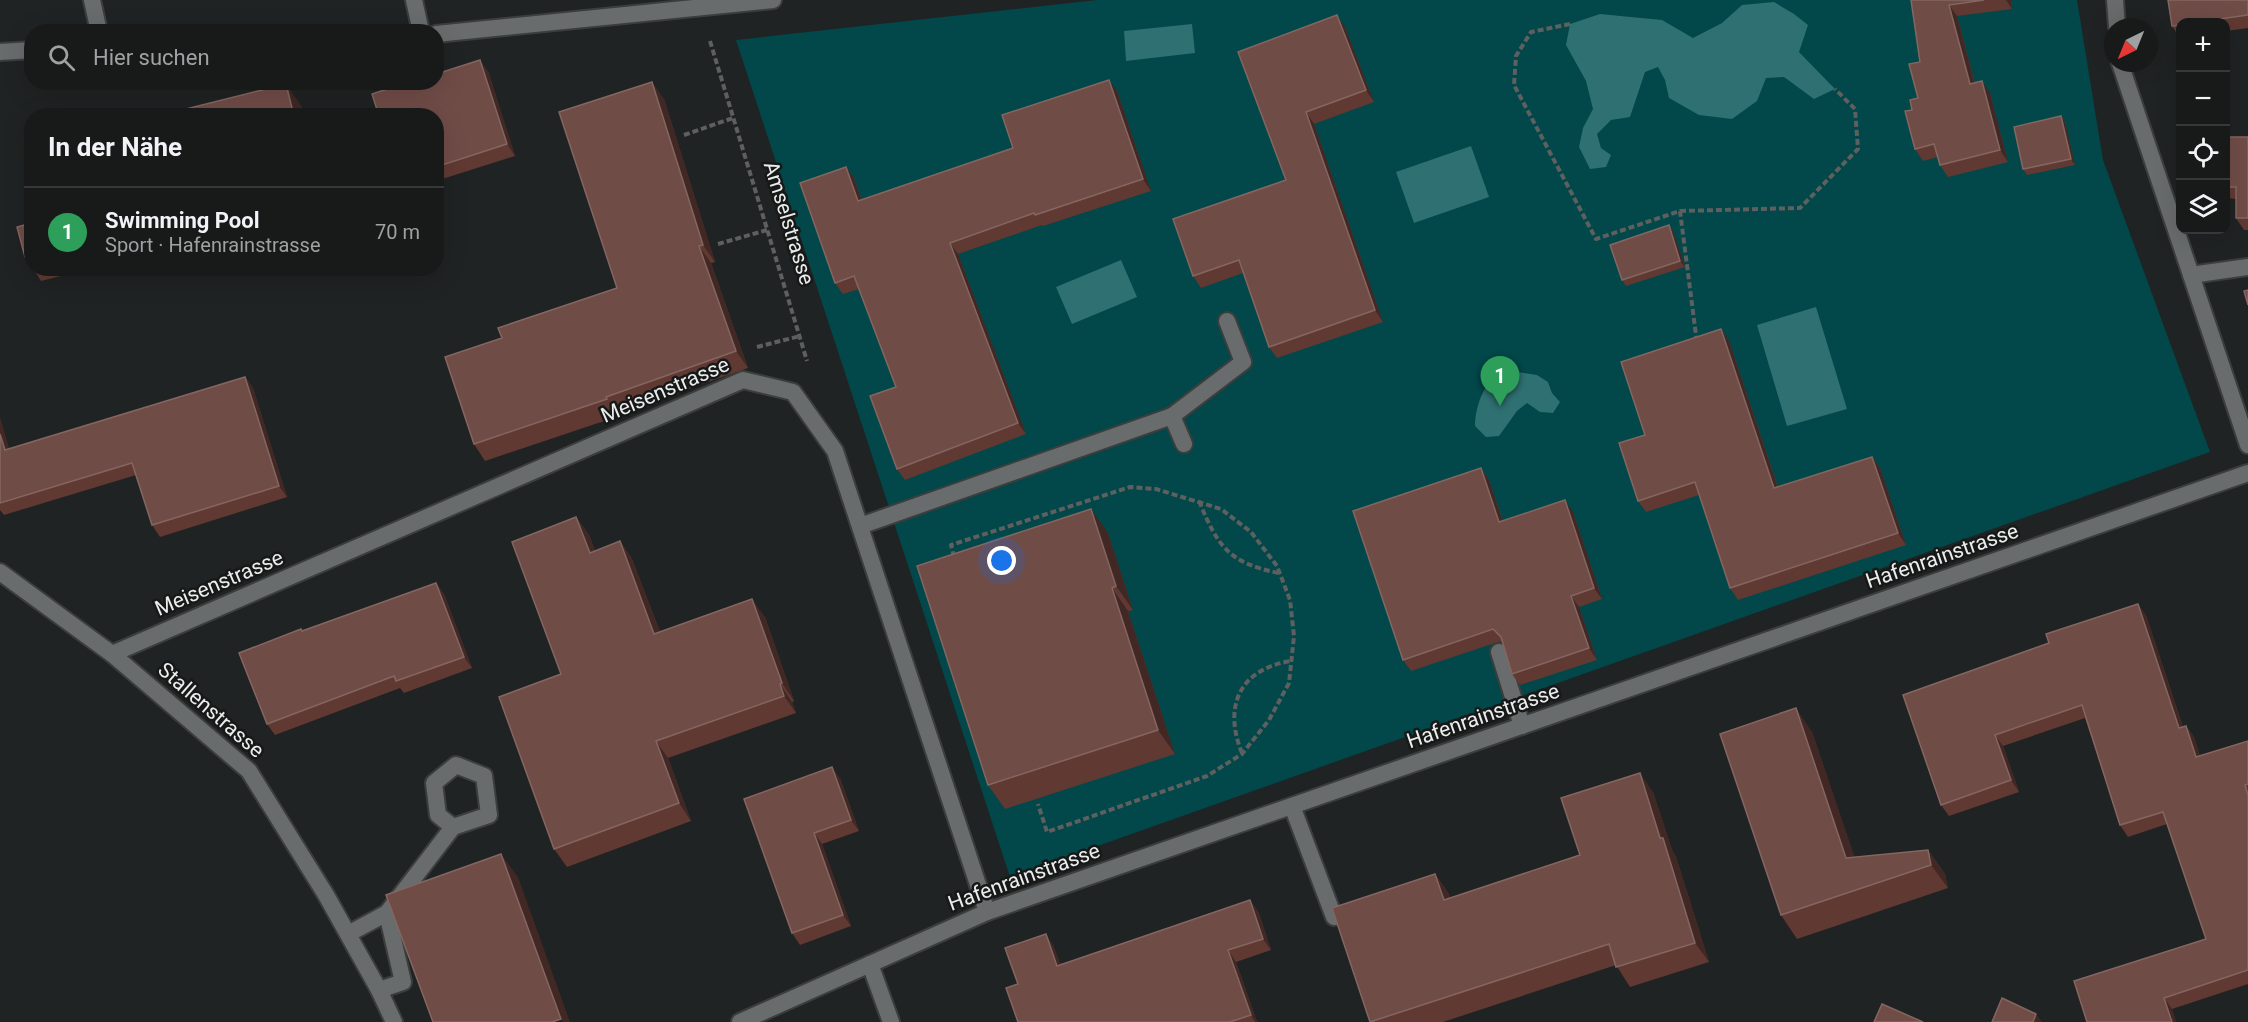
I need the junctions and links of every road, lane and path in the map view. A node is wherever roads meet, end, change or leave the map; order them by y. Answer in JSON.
{"nodes":[{"id":1,"x":92,"y":0,"type":"edge"},
{"id":2,"x":414,"y":0,"type":"edge"},
{"id":3,"x":772,"y":0,"type":"edge"},
{"id":4,"x":2115,"y":0,"type":"edge"},
{"id":5,"x":699,"y":8,"type":"junction"},
{"id":6,"x":2116,"y":18,"type":"edge"},
{"id":7,"x":97,"y":24,"type":"edge"},
{"id":8,"x":419,"y":24,"type":"edge"},
{"id":9,"x":1570,"y":24,"type":"dead end"},
{"id":10,"x":444,"y":33,"type":"edge"},
{"id":11,"x":24,"y":50,"type":"edge"},
{"id":12,"x":0,"y":52,"type":"edge"},
{"id":13,"x":2123,"y":72,"type":"edge"},
{"id":14,"x":1835,"y":89,"type":"dead end"},
{"id":15,"x":733,"y":118,"type":"junction"},
{"id":16,"x":684,"y":135,"type":"dead end"},
{"id":17,"x":1680,"y":212,"type":"junction"},
{"id":18,"x":767,"y":230,"type":"junction"},
{"id":19,"x":718,"y":244,"type":"dead end"},
{"id":20,"x":2248,"y":267,"type":"edge"},
{"id":21,"x":2191,"y":275,"type":"junction"},
{"id":22,"x":1227,"y":321,"type":"dead end"},
{"id":23,"x":800,"y":336,"type":"junction"},
{"id":24,"x":1697,"y":343,"type":"edge"},
{"id":25,"x":756,"y":348,"type":"dead end"},
{"id":26,"x":809,"y":367,"type":"dead end"},
{"id":27,"x":1172,"y":416,"type":"junction"},
{"id":28,"x":1184,"y":444,"type":"dead end"},
{"id":29,"x":2248,"y":445,"type":"edge"},
{"id":30,"x":2248,"y":473,"type":"edge"},
{"id":31,"x":1199,"y":501,"type":"junction"},
{"id":32,"x":860,"y":526,"type":"junction"},
{"id":33,"x":957,"y":565,"type":"edge"},
{"id":34,"x":0,"y":572,"type":"edge"},
{"id":35,"x":1280,"y":573,"type":"junction"},
{"id":36,"x":1499,"y":652,"type":"edge"},
{"id":37,"x":112,"y":654,"type":"junction"},
{"id":38,"x":1291,"y":661,"type":"junction"},
{"id":39,"x":1522,"y":726,"type":"junction"},
{"id":40,"x":1242,"y":754,"type":"junction"},
{"id":41,"x":1038,"y":804,"type":"edge"},
{"id":42,"x":1292,"y":806,"type":"junction"},
{"id":43,"x":453,"y":827,"type":"dead end"},
{"id":44,"x":987,"y":912,"type":"junction"},
{"id":45,"x":387,"y":913,"type":"junction"},
{"id":46,"x":1334,"y":917,"type":"edge"},
{"id":47,"x":348,"y":934,"type":"junction"},
{"id":48,"x":870,"y":964,"type":"junction"},
{"id":49,"x":379,"y":990,"type":"junction"},
{"id":50,"x":394,"y":1022,"type":"edge"},
{"id":51,"x":740,"y":1022,"type":"edge"},
{"id":52,"x":891,"y":1022,"type":"edge"}],
"edges":[{"from":1,"to":7,"type":"street"},
{"from":2,"to":8,"type":"street"},
{"from":3,"to":5,"type":"street"},
{"from":4,"to":6,"type":"street"},
{"from":5,"to":10,"type":"street"},
{"from":5,"to":15,"type":"path","name":"Amselstrasse"},
{"from":9,"to":17,"type":"path"},
{"from":11,"to":12,"type":"street"},
{"from":13,"to":21,"type":"street"},
{"from":14,"to":17,"type":"path"},
{"from":15,"to":16,"type":"path"},
{"from":15,"to":18,"type":"path","name":"Amselstrasse"},
{"from":17,"to":24,"type":"path"},
{"from":18,"to":19,"type":"path"},
{"from":18,"to":23,"type":"path","name":"Amselstrasse"},
{"from":20,"to":21,"type":"street"},
{"from":21,"to":29,"type":"street"},
{"from":22,"to":27,"type":"street"},
{"from":23,"to":25,"type":"path"},
{"from":23,"to":26,"type":"path","name":"Amselstrasse"},
{"from":27,"to":28,"type":"street"},
{"from":27,"to":32,"type":"street"},
{"from":30,"to":39,"type":"street","name":"Hafenrainstrasse"},
{"from":31,"to":33,"type":"path"},
{"from":31,"to":35,"type":"path"},
{"from":31,"to":35,"type":"path"},
{"from":32,"to":37,"type":"street","name":"Meisenstrasse"},
{"from":32,"to":44,"type":"street","name":"Meisenstrasse"},
{"from":34,"to":37,"type":"street","name":"Stallenstrasse"},
{"from":35,"to":38,"type":"path"},
{"from":36,"to":39,"type":"street"},
{"from":37,"to":47,"type":"street","name":"Stallenstrasse"},
{"from":38,"to":40,"type":"path"},
{"from":38,"to":40,"type":"path"},
{"from":39,"to":42,"type":"street","name":"Hafenrainstrasse"},
{"from":40,"to":41,"type":"path"},
{"from":42,"to":44,"type":"street","name":"Hafenrainstrasse"},
{"from":42,"to":46,"type":"street"},
{"from":43,"to":45,"type":"street"},
{"from":44,"to":48,"type":"street","name":"Hafenrainstrasse"},
{"from":45,"to":47,"type":"street"},
{"from":45,"to":49,"type":"street"},
{"from":47,"to":49,"type":"street","name":"Stallenstrasse"},
{"from":48,"to":51,"type":"street","name":"Hafenrainstrasse"},
{"from":48,"to":52,"type":"street"},
{"from":49,"to":50,"type":"street","name":"Stallenstrasse"}]}
